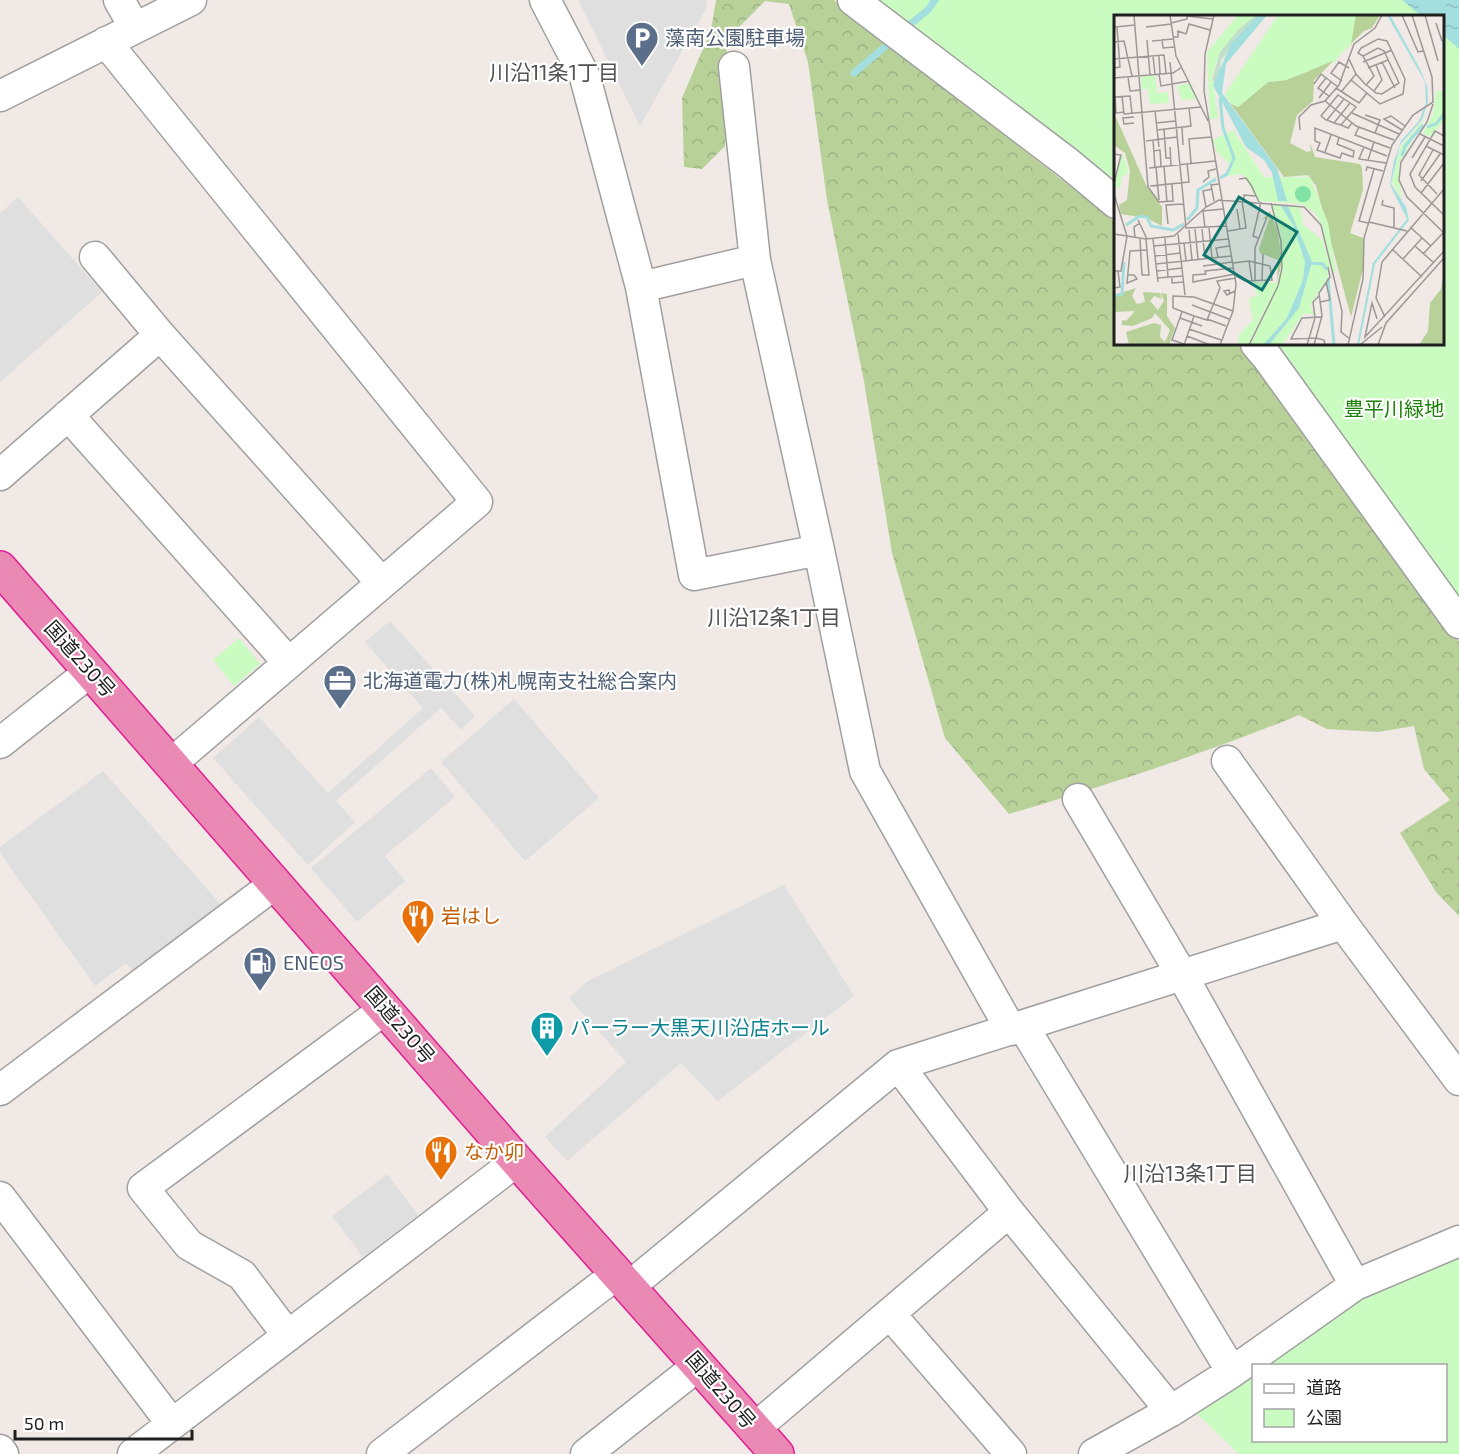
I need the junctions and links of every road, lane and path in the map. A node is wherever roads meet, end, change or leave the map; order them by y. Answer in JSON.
{"nodes":[{"id":1,"x":119,"y":0,"type":"edge"},
{"id":2,"x":191,"y":0,"type":"edge"},
{"id":3,"x":545,"y":0,"type":"edge"},
{"id":4,"x":853,"y":0,"type":"edge"},
{"id":5,"x":135,"y":28,"type":"junction"},
{"id":6,"x":106,"y":42,"type":"junction"},
{"id":7,"x":734,"y":67,"type":"dead end"},
{"id":8,"x":0,"y":96,"type":"edge"},
{"id":9,"x":1114,"y":201,"type":"edge"},
{"id":10,"x":95,"y":257,"type":"dead end"},
{"id":11,"x":755,"y":260,"type":"junction"},
{"id":12,"x":641,"y":286,"type":"junction"},
{"id":13,"x":160,"y":335,"type":"junction"},
{"id":14,"x":1257,"y":345,"type":"edge"},
{"id":15,"x":68,"y":415,"type":"junction"},
{"id":16,"x":0,"y":475,"type":"edge"},
{"id":17,"x":819,"y":550,"type":"junction"},
{"id":18,"x":0,"y":568,"type":"edge"},
{"id":19,"x":381,"y":582,"type":"junction"},
{"id":20,"x":1459,"y":623,"type":"edge"},
{"id":21,"x":288,"y":662,"type":"junction"},
{"id":22,"x":91,"y":672,"type":"junction"},
{"id":23,"x":0,"y":743,"type":"edge"},
{"id":24,"x":1227,"y":761,"type":"dead end"},
{"id":25,"x":172,"y":764,"type":"junction"},
{"id":26,"x":1078,"y":799,"type":"dead end"},
{"id":27,"x":276,"y":883,"type":"junction"},
{"id":28,"x":1344,"y":924,"type":"junction"},
{"id":29,"x":1182,"y":975,"type":"junction"},
{"id":30,"x":385,"y":1009,"type":"junction"},
{"id":31,"x":1017,"y":1028,"type":"junction"},
{"id":32,"x":898,"y":1065,"type":"junction"},
{"id":33,"x":1459,"y":1080,"type":"edge"},
{"id":34,"x":0,"y":1090,"type":"edge"},
{"id":35,"x":517,"y":1161,"type":"junction"},
{"id":36,"x":0,"y":1197,"type":"edge"},
{"id":37,"x":1009,"y":1212,"type":"junction"},
{"id":38,"x":1459,"y":1241,"type":"edge"},
{"id":39,"x":624,"y":1280,"type":"junction"},
{"id":40,"x":1355,"y":1285,"type":"junction"},
{"id":41,"x":890,"y":1314,"type":"junction"},
{"id":42,"x":288,"y":1336,"type":"junction"},
{"id":43,"x":699,"y":1365,"type":"junction"},
{"id":44,"x":1232,"y":1372,"type":"junction"},
{"id":45,"x":1171,"y":1411,"type":"junction"},
{"id":46,"x":172,"y":1424,"type":"junction"},
{"id":47,"x":754,"y":1429,"type":"junction"},
{"id":48,"x":0,"y":1450,"type":"edge"},
{"id":49,"x":3,"y":1454,"type":"edge"},
{"id":50,"x":134,"y":1454,"type":"edge"},
{"id":51,"x":382,"y":1454,"type":"edge"},
{"id":52,"x":586,"y":1454,"type":"edge"},
{"id":53,"x":777,"y":1454,"type":"edge"},
{"id":54,"x":1011,"y":1454,"type":"edge"},
{"id":55,"x":1094,"y":1454,"type":"edge"}],
"edges":[{"from":1,"to":5,"type":"street"},
{"from":2,"to":5,"type":"street"},
{"from":3,"to":12,"type":"street"},
{"from":4,"to":9,"type":"street"},
{"from":5,"to":6,"type":"street"},
{"from":6,"to":8,"type":"street"},
{"from":6,"to":19,"type":"street"},
{"from":7,"to":11,"type":"street"},
{"from":10,"to":13,"type":"street"},
{"from":11,"to":12,"type":"street"},
{"from":11,"to":17,"type":"street"},
{"from":12,"to":17,"type":"street"},
{"from":13,"to":15,"type":"street"},
{"from":13,"to":19,"type":"street"},
{"from":14,"to":20,"type":"street"},
{"from":15,"to":16,"type":"street"},
{"from":15,"to":21,"type":"street"},
{"from":17,"to":31,"type":"street"},
{"from":18,"to":22,"type":"highway","name":"国道230号"},
{"from":19,"to":21,"type":"street"},
{"from":21,"to":25,"type":"street"},
{"from":22,"to":23,"type":"street"},
{"from":22,"to":25,"type":"highway","name":"国道230号"},
{"from":24,"to":28,"type":"street"},
{"from":25,"to":27,"type":"highway","name":"国道230号"},
{"from":26,"to":29,"type":"street"},
{"from":27,"to":30,"type":"highway","name":"国道230号"},
{"from":27,"to":34,"type":"street"},
{"from":28,"to":29,"type":"street"},
{"from":28,"to":33,"type":"street"},
{"from":29,"to":31,"type":"street"},
{"from":29,"to":40,"type":"street"},
{"from":30,"to":35,"type":"highway","name":"国道230号"},
{"from":30,"to":42,"type":"street"},
{"from":31,"to":32,"type":"street"},
{"from":31,"to":44,"type":"street"},
{"from":32,"to":37,"type":"street"},
{"from":32,"to":39,"type":"street"},
{"from":35,"to":39,"type":"highway","name":"国道230号"},
{"from":35,"to":42,"type":"street"},
{"from":36,"to":46,"type":"street"},
{"from":37,"to":41,"type":"street"},
{"from":37,"to":45,"type":"street"},
{"from":38,"to":40,"type":"street"},
{"from":39,"to":43,"type":"highway","name":"国道230号"},
{"from":39,"to":51,"type":"street"},
{"from":40,"to":44,"type":"street"},
{"from":41,"to":47,"type":"street"},
{"from":41,"to":54,"type":"street"},
{"from":42,"to":46,"type":"street"},
{"from":43,"to":47,"type":"highway","name":"国道230号"},
{"from":43,"to":52,"type":"street"},
{"from":44,"to":45,"type":"street"},
{"from":45,"to":55,"type":"street"},
{"from":46,"to":50,"type":"street"},
{"from":47,"to":53,"type":"highway","name":"国道230号"},
{"from":48,"to":49,"type":"street"}]}
